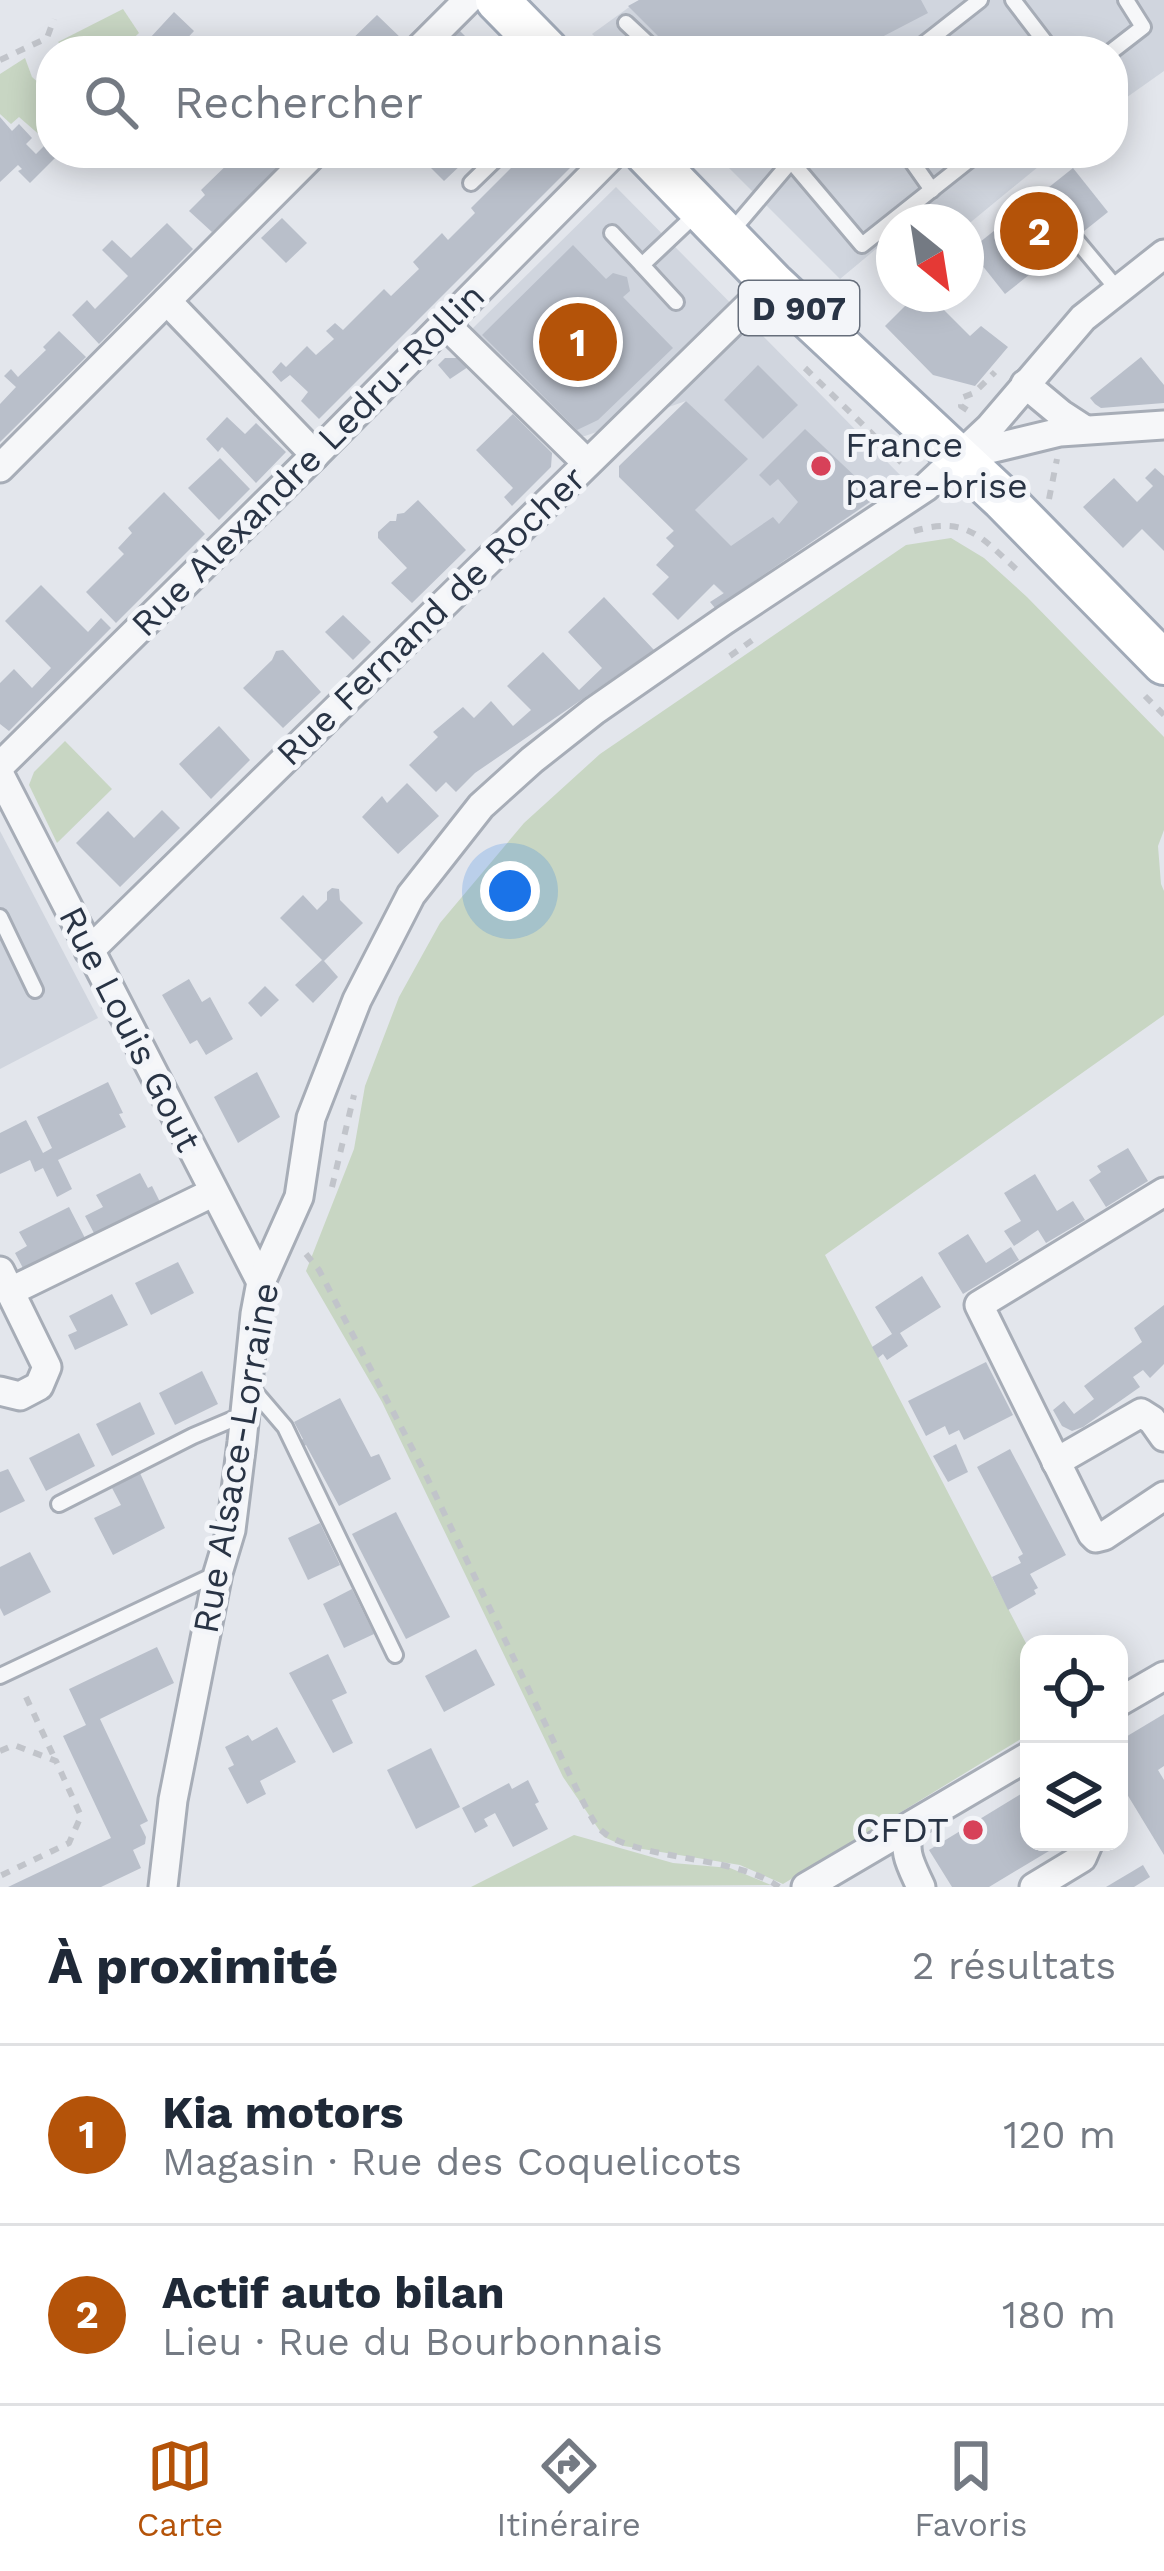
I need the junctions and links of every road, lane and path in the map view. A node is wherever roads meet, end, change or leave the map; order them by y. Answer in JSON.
{"nodes":[{"id":1,"x":468,"y":0,"type":"edge"},
{"id":2,"x":497,"y":0,"type":"edge"},
{"id":3,"x":980,"y":0,"type":"edge"},
{"id":4,"x":1013,"y":0,"type":"edge"},
{"id":5,"x":1126,"y":0,"type":"edge"},
{"id":6,"x":54,"y":19,"type":"dead end"},
{"id":7,"x":626,"y":23,"type":"dead end"},
{"id":8,"x":48,"y":36,"type":"edge"},
{"id":9,"x":432,"y":36,"type":"edge"},
{"id":10,"x":532,"y":36,"type":"edge"},
{"id":11,"x":640,"y":36,"type":"edge"},
{"id":12,"x":943,"y":36,"type":"edge"},
{"id":13,"x":1041,"y":36,"type":"edge"},
{"id":14,"x":1128,"y":39,"type":"edge"},
{"id":15,"x":36,"y":43,"type":"edge"},
{"id":16,"x":0,"y":61,"type":"edge"},
{"id":17,"x":299,"y":168,"type":"edge"},
{"id":18,"x":486,"y":168,"type":"edge"},
{"id":19,"x":599,"y":168,"type":"edge"},
{"id":20,"x":660,"y":168,"type":"edge"},
{"id":21,"x":785,"y":168,"type":"edge"},
{"id":22,"x":802,"y":168,"type":"edge"},
{"id":23,"x":917,"y":168,"type":"edge"},
{"id":24,"x":959,"y":168,"type":"edge"},
{"id":25,"x":471,"y":183,"type":"dead end"},
{"id":26,"x":932,"y":190,"type":"junction"},
{"id":27,"x":713,"y":223,"type":"junction"},
{"id":28,"x":612,"y":233,"type":"dead end"},
{"id":29,"x":1077,"y":241,"type":"dead end"},
{"id":30,"x":1164,"y":254,"type":"edge"},
{"id":31,"x":642,"y":265,"type":"junction"},
{"id":32,"x":772,"y":283,"type":"junction"},
{"id":33,"x":1118,"y":290,"type":"junction"},
{"id":34,"x":167,"y":301,"type":"junction"},
{"id":35,"x":676,"y":302,"type":"dead end"},
{"id":36,"x":445,"y":323,"type":"junction"},
{"id":37,"x":1005,"y":362,"type":"dead end"},
{"id":38,"x":800,"y":363,"type":"dead end"},
{"id":39,"x":1024,"y":384,"type":"junction"},
{"id":40,"x":962,"y":398,"type":"dead end"},
{"id":41,"x":1164,"y":425,"type":"edge"},
{"id":42,"x":1084,"y":429,"type":"junction"},
{"id":43,"x":1059,"y":449,"type":"dead end"},
{"id":44,"x":315,"y":455,"type":"junction"},
{"id":45,"x":957,"y":457,"type":"junction"},
{"id":46,"x":587,"y":463,"type":"junction"},
{"id":47,"x":0,"y":468,"type":"edge"},
{"id":48,"x":913,"y":473,"type":"dead end"},
{"id":49,"x":1047,"y":502,"type":"dead end"},
{"id":50,"x":915,"y":530,"type":"dead end"},
{"id":51,"x":979,"y":535,"type":"dead end"},
{"id":52,"x":759,"y":636,"type":"dead end"},
{"id":53,"x":721,"y":662,"type":"dead end"},
{"id":54,"x":1164,"y":663,"type":"edge"},
{"id":55,"x":0,"y":770,"type":"edge"},
{"id":56,"x":0,"y":917,"type":"edge"},
{"id":57,"x":89,"y":951,"type":"junction"},
{"id":58,"x":35,"y":990,"type":"dead end"},
{"id":59,"x":356,"y":1085,"type":"dead end"},
{"id":60,"x":214,"y":1192,"type":"junction"},
{"id":61,"x":1164,"y":1192,"type":"edge"},
{"id":62,"x":330,"y":1193,"type":"dead end"},
{"id":63,"x":296,"y":1262,"type":"dead end"},
{"id":64,"x":5,"y":1281,"type":"edge"},
{"id":65,"x":261,"y":1282,"type":"junction"},
{"id":66,"x":249,"y":1385,"type":"junction"},
{"id":67,"x":0,"y":1391,"type":"edge"},
{"id":68,"x":245,"y":1414,"type":"junction"},
{"id":69,"x":1164,"y":1437,"type":"edge"},
{"id":70,"x":1056,"y":1462,"type":"junction"},
{"id":71,"x":1164,"y":1496,"type":"edge"},
{"id":72,"x":59,"y":1504,"type":"dead end"},
{"id":73,"x":218,"y":1573,"type":"junction"},
{"id":74,"x":395,"y":1654,"type":"dead end"},
{"id":75,"x":0,"y":1676,"type":"edge"},
{"id":76,"x":1164,"y":1676,"type":"edge"},
{"id":77,"x":26,"y":1697,"type":"dead end"},
{"id":78,"x":1128,"y":1697,"type":"edge"},
{"id":79,"x":0,"y":1751,"type":"edge"},
{"id":80,"x":56,"y":1761,"type":"junction"},
{"id":81,"x":1020,"y":1761,"type":"edge"},
{"id":82,"x":68,"y":1787,"type":"junction"},
{"id":83,"x":55,"y":1793,"type":"dead end"},
{"id":84,"x":910,"y":1828,"type":"junction"},
{"id":85,"x":1085,"y":1851,"type":"edge"},
{"id":86,"x":0,"y":1876,"type":"edge"},
{"id":87,"x":163,"y":1887,"type":"edge"},
{"id":88,"x":779,"y":1887,"type":"edge"},
{"id":89,"x":806,"y":1887,"type":"edge"},
{"id":90,"x":921,"y":1887,"type":"edge"},
{"id":91,"x":1034,"y":1887,"type":"edge"}],
"edges":[{"from":1,"to":9,"type":"street"},
{"from":2,"to":10,"type":"main road"},
{"from":3,"to":12,"type":"lane"},
{"from":4,"to":13,"type":"lane"},
{"from":5,"to":14,"type":"lane"},
{"from":6,"to":8,"type":"path"},
{"from":7,"to":11,"type":"lane"},
{"from":15,"to":16,"type":"path"},
{"from":17,"to":34,"type":"street"},
{"from":18,"to":25,"type":"lane"},
{"from":19,"to":36,"type":"street","name":"Rue Alexandre Ledru-Rollin"},
{"from":20,"to":27,"type":"main road","number":"D 907"},
{"from":21,"to":27,"type":"lane"},
{"from":22,"to":26,"type":"lane"},
{"from":23,"to":26,"type":"lane"},
{"from":24,"to":26,"type":"lane"},
{"from":27,"to":31,"type":"lane"},
{"from":27,"to":32,"type":"main road","number":"D 907"},
{"from":28,"to":31,"type":"lane"},
{"from":29,"to":33,"type":"lane"},
{"from":30,"to":33,"type":"street","name":"Rue Alsace-Lorraine"},
{"from":31,"to":35,"type":"lane"},
{"from":32,"to":45,"type":"main road","number":"D 907"},
{"from":32,"to":46,"type":"street","name":"Rue Fernand de Rocher"},
{"from":33,"to":39,"type":"street","name":"Rue Alsace-Lorraine"},
{"from":34,"to":44,"type":"street"},
{"from":34,"to":47,"type":"street"},
{"from":36,"to":44,"type":"street","name":"Rue Alexandre Ledru-Rollin"},
{"from":36,"to":46,"type":"street"},
{"from":37,"to":40,"type":"path"},
{"from":38,"to":48,"type":"path"},
{"from":39,"to":42,"type":"street"},
{"from":39,"to":45,"type":"street","name":"Rue Alsace-Lorraine"},
{"from":41,"to":42,"type":"street"},
{"from":42,"to":45,"type":"street"},
{"from":43,"to":49,"type":"path"},
{"from":44,"to":55,"type":"street","name":"Rue Alexandre Ledru-Rollin"},
{"from":45,"to":54,"type":"main road","number":"D 907"},
{"from":45,"to":65,"type":"street","name":"Rue Alsace-Lorraine"},
{"from":46,"to":57,"type":"street","name":"Rue Fernand de Rocher"},
{"from":50,"to":51,"type":"path"},
{"from":52,"to":53,"type":"path"},
{"from":55,"to":57,"type":"street","name":"Rue Louis Gout"},
{"from":56,"to":58,"type":"lane"},
{"from":57,"to":60,"type":"street","name":"Rue Louis Gout"},
{"from":59,"to":62,"type":"path"},
{"from":60,"to":64,"type":"street"},
{"from":60,"to":65,"type":"street","name":"Rue Louis Gout"},
{"from":61,"to":70,"type":"street"},
{"from":63,"to":88,"type":"path"},
{"from":64,"to":67,"type":"street"},
{"from":65,"to":66,"type":"street","name":"Rue Alsace-Lorraine"},
{"from":66,"to":68,"type":"street","name":"Rue Alsace-Lorraine"},
{"from":66,"to":74,"type":"lane"},
{"from":68,"to":72,"type":"lane"},
{"from":68,"to":73,"type":"street","name":"Rue Alsace-Lorraine"},
{"from":69,"to":70,"type":"street"},
{"from":70,"to":71,"type":"street"},
{"from":73,"to":75,"type":"lane"},
{"from":73,"to":87,"type":"street","name":"Rue Alsace-Lorraine"},
{"from":76,"to":78,"type":"street"},
{"from":77,"to":80,"type":"path"},
{"from":79,"to":80,"type":"path"},
{"from":80,"to":82,"type":"path"},
{"from":81,"to":84,"type":"street"},
{"from":82,"to":83,"type":"path"},
{"from":82,"to":86,"type":"path"},
{"from":84,"to":89,"type":"street"},
{"from":84,"to":90,"type":"street"},
{"from":85,"to":91,"type":"street"}]}
